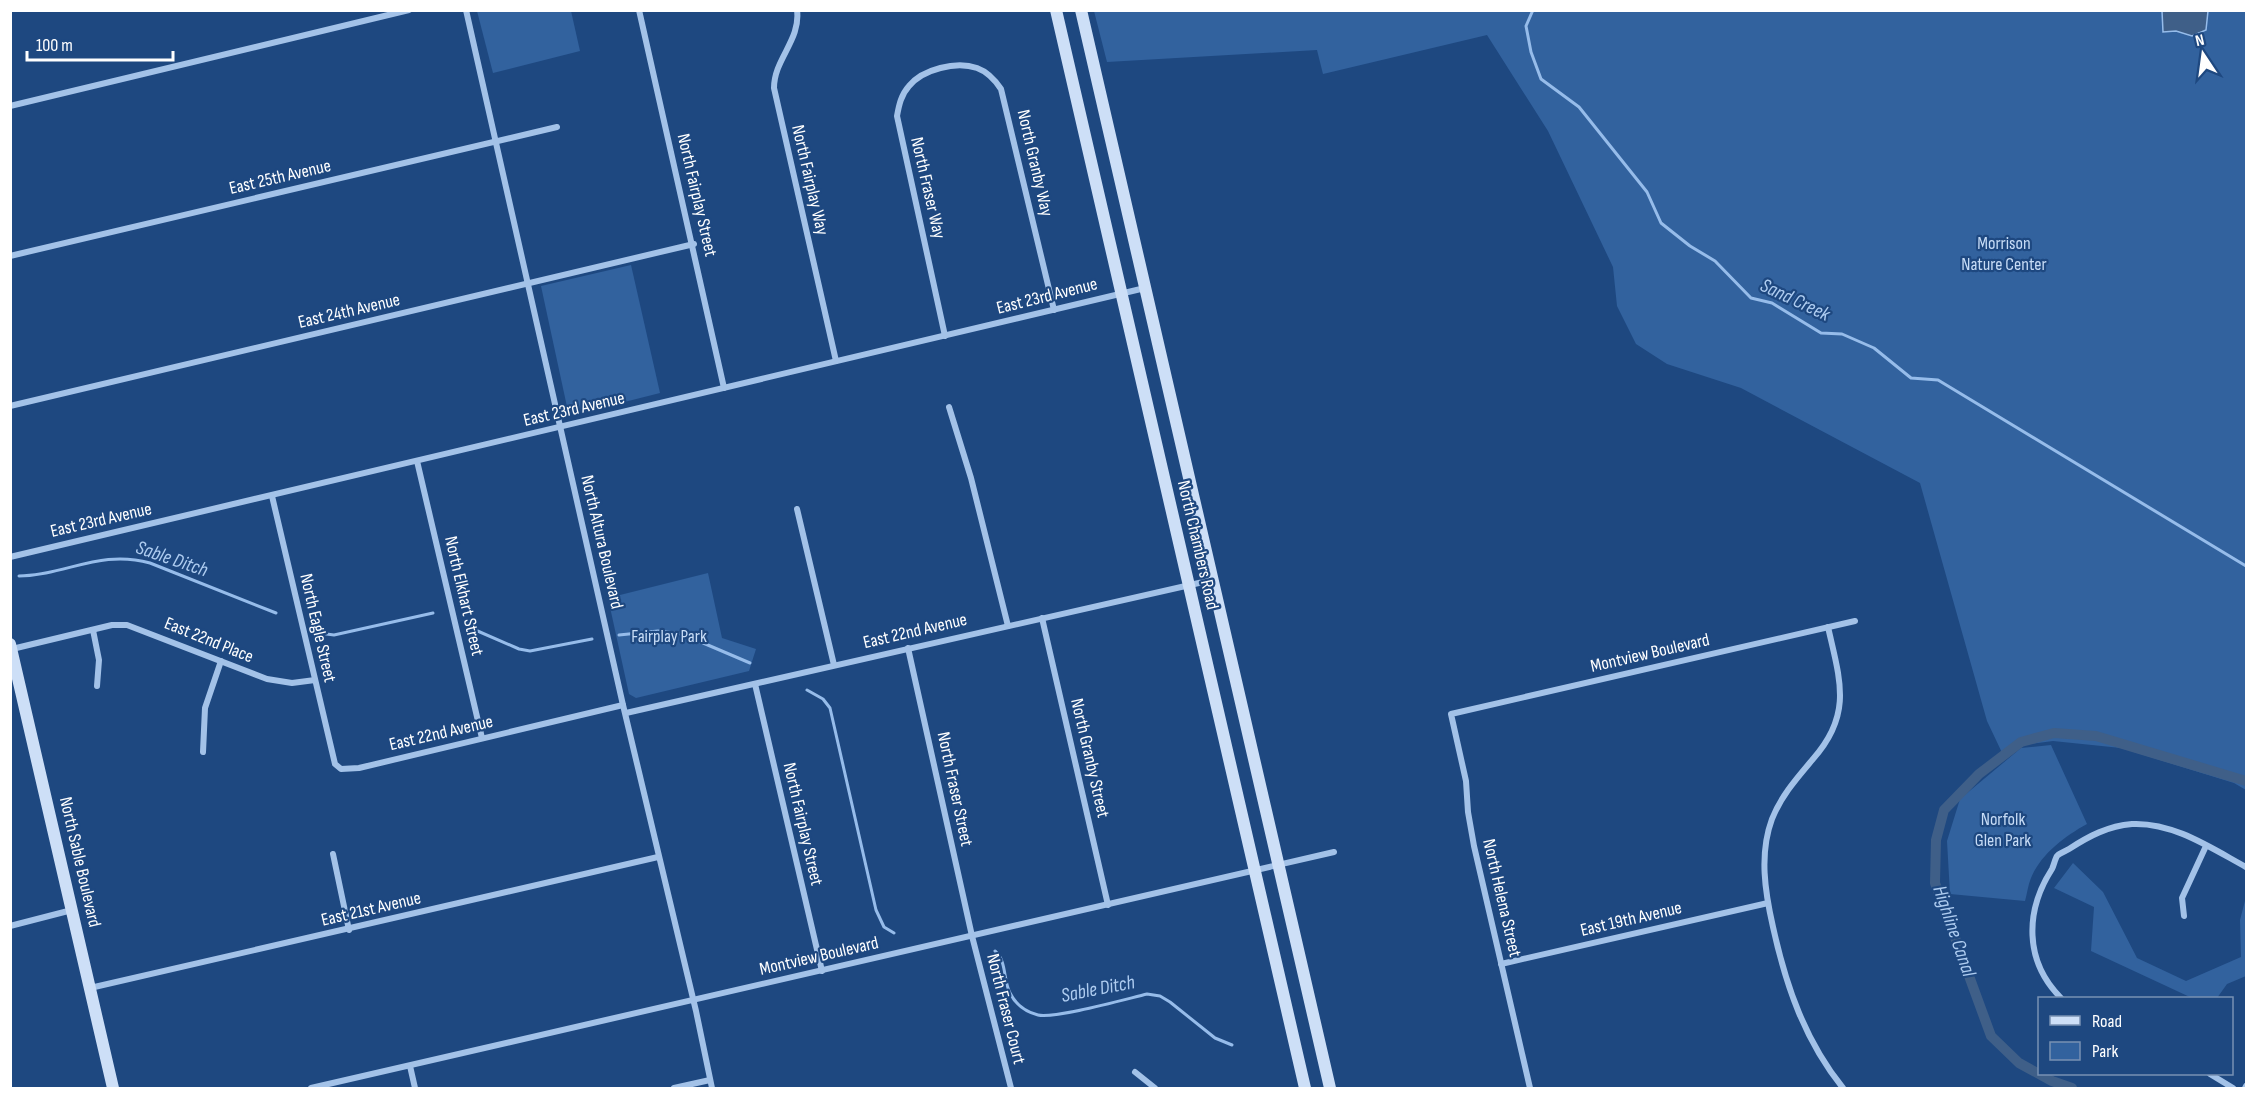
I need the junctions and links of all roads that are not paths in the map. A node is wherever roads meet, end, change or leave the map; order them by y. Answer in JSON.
{"nodes":[{"id":1,"x":409,"y":10,"type":"edge"},
{"id":2,"x":466,"y":10,"type":"edge"},
{"id":3,"x":639,"y":10,"type":"edge"},
{"id":4,"x":797,"y":10,"type":"edge"},
{"id":5,"x":1056,"y":10,"type":"edge"},
{"id":6,"x":1081,"y":10,"type":"edge"},
{"id":7,"x":942,"y":68,"type":"joint"},
{"id":8,"x":10,"y":105,"type":"edge"},
{"id":9,"x":557,"y":127,"type":"dead end"},
{"id":10,"x":496,"y":143,"type":"junction"},
{"id":11,"x":694,"y":244,"type":"junction"},
{"id":12,"x":10,"y":256,"type":"edge"},
{"id":13,"x":529,"y":284,"type":"junction"},
{"id":14,"x":1145,"y":288,"type":"junction"},
{"id":15,"x":1122,"y":294,"type":"junction"},
{"id":16,"x":1054,"y":310,"type":"junction"},
{"id":17,"x":945,"y":336,"type":"junction"},
{"id":18,"x":837,"y":361,"type":"junction"},
{"id":19,"x":724,"y":388,"type":"junction"},
{"id":20,"x":10,"y":406,"type":"edge"},
{"id":21,"x":949,"y":407,"type":"dead end"},
{"id":22,"x":560,"y":428,"type":"junction"},
{"id":23,"x":417,"y":461,"type":"junction"},
{"id":24,"x":272,"y":496,"type":"junction"},
{"id":25,"x":797,"y":509,"type":"dead end"},
{"id":26,"x":10,"y":557,"type":"edge"},
{"id":27,"x":1212,"y":580,"type":"junction"},
{"id":28,"x":1189,"y":586,"type":"junction"},
{"id":29,"x":1042,"y":618,"type":"junction"},
{"id":30,"x":1855,"y":621,"type":"dead end"},
{"id":31,"x":1008,"y":626,"type":"junction"},
{"id":32,"x":1828,"y":627,"type":"junction"},
{"id":33,"x":93,"y":630,"type":"junction"},
{"id":34,"x":11,"y":646,"type":"edge"},
{"id":35,"x":908,"y":648,"type":"junction"},
{"id":36,"x":221,"y":661,"type":"junction"},
{"id":37,"x":834,"y":665,"type":"junction"},
{"id":38,"x":315,"y":680,"type":"junction"},
{"id":39,"x":755,"y":684,"type":"junction"},
{"id":40,"x":97,"y":686,"type":"dead end"},
{"id":41,"x":623,"y":705,"type":"junction"},
{"id":42,"x":626,"y":713,"type":"junction"},
{"id":43,"x":1451,"y":714,"type":"joint"},
{"id":44,"x":482,"y":738,"type":"junction"},
{"id":45,"x":203,"y":752,"type":"dead end"},
{"id":46,"x":337,"y":766,"type":"joint"},
{"id":47,"x":2206,"y":846,"type":"junction"},
{"id":48,"x":1335,"y":852,"type":"dead end"},
{"id":49,"x":333,"y":854,"type":"dead end"},
{"id":50,"x":658,"y":857,"type":"junction"},
{"id":51,"x":1279,"y":866,"type":"junction"},
{"id":52,"x":2247,"y":867,"type":"edge"},
{"id":53,"x":1255,"y":872,"type":"junction"},
{"id":54,"x":1768,"y":903,"type":"junction"},
{"id":55,"x":1108,"y":905,"type":"junction"},
{"id":56,"x":72,"y":910,"type":"junction"},
{"id":57,"x":2184,"y":916,"type":"dead end"},
{"id":58,"x":10,"y":926,"type":"edge"},
{"id":59,"x":349,"y":930,"type":"junction"},
{"id":60,"x":972,"y":936,"type":"junction"},
{"id":61,"x":1501,"y":964,"type":"junction"},
{"id":62,"x":822,"y":971,"type":"junction"},
{"id":63,"x":90,"y":988,"type":"junction"},
{"id":64,"x":2059,"y":997,"type":"edge"},
{"id":65,"x":693,"y":1001,"type":"junction"},
{"id":66,"x":410,"y":1066,"type":"junction"},
{"id":67,"x":1135,"y":1072,"type":"dead end"},
{"id":68,"x":2212,"y":1075,"type":"edge"},
{"id":69,"x":710,"y":1080,"type":"junction"},
{"id":70,"x":113,"y":1089,"type":"edge"},
{"id":71,"x":311,"y":1089,"type":"edge"},
{"id":72,"x":415,"y":1089,"type":"edge"},
{"id":73,"x":674,"y":1089,"type":"edge"},
{"id":74,"x":712,"y":1089,"type":"edge"},
{"id":75,"x":1011,"y":1089,"type":"edge"},
{"id":76,"x":1155,"y":1089,"type":"edge"},
{"id":77,"x":1305,"y":1089,"type":"edge"},
{"id":78,"x":1330,"y":1089,"type":"edge"},
{"id":79,"x":1530,"y":1089,"type":"edge"},
{"id":80,"x":1843,"y":1089,"type":"edge"},
{"id":81,"x":2233,"y":1089,"type":"edge"}],
"edges":[{"from":1,"to":8,"type":"street"},
{"from":2,"to":10,"type":"street","name":"North Altura Boulevard"},
{"from":3,"to":11,"type":"street","name":"North Fairplay Street"},
{"from":4,"to":18,"type":"street","name":"North Fairplay Way"},
{"from":5,"to":15,"type":"main road","name":"North Chambers Road"},
{"from":6,"to":14,"type":"main road","name":"North Chambers Road"},
{"from":7,"to":16,"type":"street","name":"North Granby Way"},
{"from":7,"to":17,"type":"street","name":"North Fraser Way"},
{"from":9,"to":10,"type":"street","name":"East 25th Avenue"},
{"from":10,"to":12,"type":"street","name":"East 25th Avenue"},
{"from":10,"to":13,"type":"street","name":"North Altura Boulevard"},
{"from":11,"to":13,"type":"street","name":"East 24th Avenue"},
{"from":11,"to":19,"type":"street","name":"North Fairplay Street"},
{"from":13,"to":20,"type":"street","name":"East 24th Avenue"},
{"from":13,"to":22,"type":"street","name":"North Altura Boulevard"},
{"from":14,"to":15,"type":"street","name":"East 23rd Avenue"},
{"from":14,"to":27,"type":"main road","name":"North Chambers Road"},
{"from":15,"to":16,"type":"street","name":"East 23rd Avenue"},
{"from":15,"to":28,"type":"main road","name":"North Chambers Road"},
{"from":16,"to":17,"type":"street","name":"East 23rd Avenue"},
{"from":17,"to":18,"type":"street","name":"East 23rd Avenue"},
{"from":18,"to":19,"type":"street","name":"East 23rd Avenue"},
{"from":19,"to":22,"type":"street","name":"East 23rd Avenue"},
{"from":21,"to":31,"type":"street"},
{"from":22,"to":23,"type":"street","name":"East 23rd Avenue"},
{"from":22,"to":41,"type":"street","name":"North Altura Boulevard"},
{"from":23,"to":24,"type":"street","name":"East 23rd Avenue"},
{"from":23,"to":44,"type":"street","name":"North Elkhart Street"},
{"from":24,"to":26,"type":"street","name":"East 23rd Avenue"},
{"from":24,"to":38,"type":"street","name":"North Eagle Street"},
{"from":25,"to":37,"type":"street"},
{"from":27,"to":28,"type":"street","name":"East 22nd Avenue"},
{"from":27,"to":51,"type":"main road","name":"North Chambers Road"},
{"from":28,"to":29,"type":"street","name":"East 22nd Avenue"},
{"from":28,"to":53,"type":"main road","name":"North Chambers Road"},
{"from":29,"to":31,"type":"street","name":"East 22nd Avenue"},
{"from":29,"to":55,"type":"street","name":"North Granby Street"},
{"from":30,"to":32,"type":"street","name":"Montview Boulevard"},
{"from":31,"to":35,"type":"street","name":"East 22nd Avenue"},
{"from":32,"to":43,"type":"street","name":"Montview Boulevard"},
{"from":32,"to":54,"type":"street"},
{"from":33,"to":34,"type":"street","name":"East 22nd Place"},
{"from":33,"to":36,"type":"street","name":"East 22nd Place"},
{"from":33,"to":40,"type":"street"},
{"from":34,"to":56,"type":"main road","name":"North Sable Boulevard"},
{"from":35,"to":37,"type":"street","name":"East 22nd Avenue"},
{"from":35,"to":60,"type":"street","name":"North Fraser Street"},
{"from":36,"to":38,"type":"street","name":"East 22nd Place"},
{"from":36,"to":45,"type":"street"},
{"from":37,"to":39,"type":"street","name":"East 22nd Avenue"},
{"from":38,"to":46,"type":"street","name":"North Eagle Street"},
{"from":39,"to":42,"type":"street","name":"East 22nd Avenue"},
{"from":39,"to":62,"type":"street","name":"North Fairplay Street"},
{"from":41,"to":42,"type":"street","name":"North Altura Boulevard"},
{"from":41,"to":44,"type":"street","name":"East 22nd Avenue"},
{"from":42,"to":50,"type":"street","name":"North Altura Boulevard"},
{"from":43,"to":61,"type":"street","name":"North Helena Street"},
{"from":44,"to":46,"type":"street","name":"East 22nd Avenue"},
{"from":47,"to":52,"type":"street"},
{"from":47,"to":57,"type":"street"},
{"from":47,"to":64,"type":"street"},
{"from":48,"to":51,"type":"street","name":"Montview Boulevard"},
{"from":49,"to":59,"type":"street"},
{"from":50,"to":59,"type":"street","name":"East 21st Avenue"},
{"from":50,"to":65,"type":"street","name":"North Altura Boulevard"},
{"from":51,"to":53,"type":"street","name":"Montview Boulevard"},
{"from":51,"to":78,"type":"main road","name":"North Chambers Road"},
{"from":53,"to":55,"type":"street","name":"Montview Boulevard"},
{"from":53,"to":77,"type":"main road","name":"North Chambers Road"},
{"from":54,"to":61,"type":"street","name":"East 19th Avenue"},
{"from":54,"to":80,"type":"street"},
{"from":55,"to":60,"type":"street","name":"Montview Boulevard"},
{"from":56,"to":58,"type":"street"},
{"from":56,"to":63,"type":"main road","name":"North Sable Boulevard"},
{"from":59,"to":63,"type":"street","name":"East 21st Avenue"},
{"from":60,"to":62,"type":"street","name":"Montview Boulevard"},
{"from":60,"to":75,"type":"street","name":"North Fraser Court"},
{"from":61,"to":79,"type":"street","name":"North Helena Street"},
{"from":62,"to":65,"type":"street","name":"Montview Boulevard"},
{"from":63,"to":70,"type":"main road","name":"North Sable Boulevard"},
{"from":65,"to":66,"type":"street","name":"Montview Boulevard"},
{"from":65,"to":69,"type":"street","name":"North Altura Boulevard"},
{"from":66,"to":71,"type":"street","name":"Montview Boulevard"},
{"from":66,"to":72,"type":"street"},
{"from":67,"to":76,"type":"street"},
{"from":68,"to":81,"type":"street"},
{"from":69,"to":73,"type":"street"},
{"from":69,"to":74,"type":"street","name":"North Altura Boulevard"}]}
